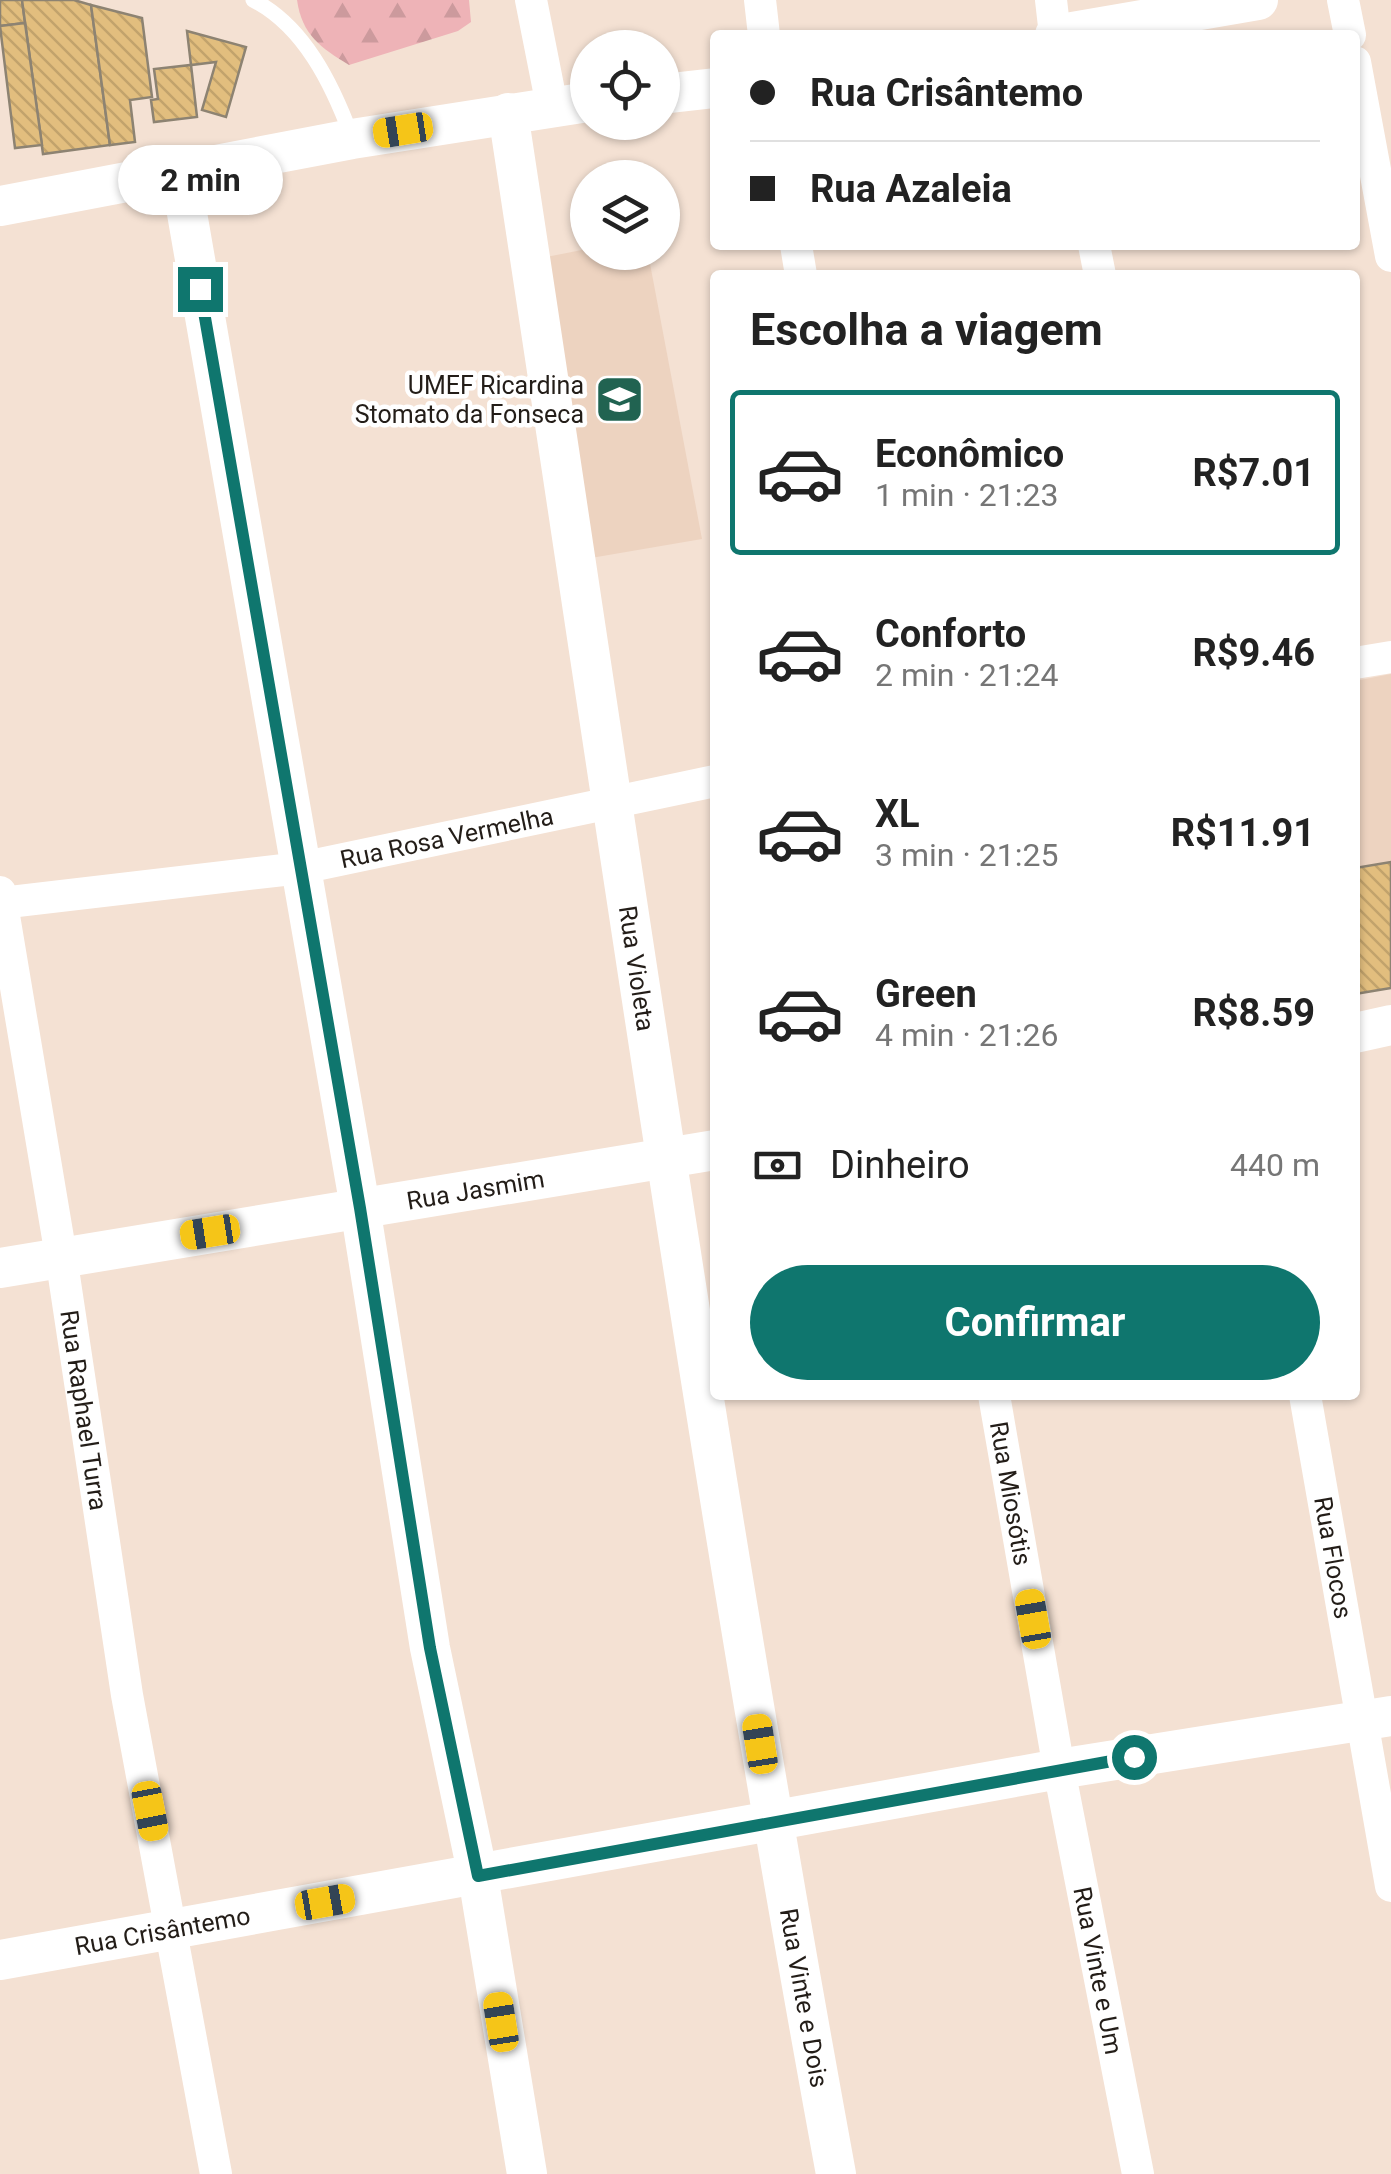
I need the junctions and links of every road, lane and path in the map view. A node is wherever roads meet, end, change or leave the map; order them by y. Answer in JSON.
{"nodes":[{"id":1,"x":253,"y":0,"type":"edge"},
{"id":2,"x":531,"y":0,"type":"edge"},
{"id":3,"x":760,"y":0,"type":"edge"},
{"id":4,"x":1051,"y":0,"type":"edge"},
{"id":5,"x":1258,"y":0,"type":"edge"},
{"id":6,"x":1344,"y":0,"type":"edge"},
{"id":7,"x":763,"y":30,"type":"edge"},
{"id":8,"x":1054,"y":30,"type":"edge"},
{"id":9,"x":1083,"y":30,"type":"edge"},
{"id":10,"x":1349,"y":30,"type":"edge"},
{"id":11,"x":710,"y":89,"type":"edge"},
{"id":12,"x":1360,"y":89,"type":"edge"},
{"id":13,"x":680,"y":92,"type":"edge"},
{"id":14,"x":570,"y":104,"type":"edge"},
{"id":15,"x":508,"y":113,"type":"junction"},
{"id":16,"x":352,"y":139,"type":"junction"},
{"id":17,"x":180,"y":173,"type":"junction"},
{"id":18,"x":0,"y":206,"type":"edge"},
{"id":19,"x":1391,"y":256,"type":"edge"},
{"id":20,"x":1391,"y":656,"type":"edge"},
{"id":21,"x":1360,"y":662,"type":"edge"},
{"id":22,"x":710,"y":782,"type":"edge"},
{"id":23,"x":613,"y":801,"type":"junction"},
{"id":24,"x":301,"y":868,"type":"junction"},
{"id":25,"x":1,"y":899,"type":"edge"},
{"id":26,"x":1391,"y":1025,"type":"edge"},
{"id":27,"x":1360,"y":1032,"type":"edge"},
{"id":28,"x":710,"y":1151,"type":"edge"},
{"id":29,"x":666,"y":1158,"type":"junction"},
{"id":30,"x":360,"y":1208,"type":"junction"},
{"id":31,"x":60,"y":1256,"type":"junction"},
{"id":32,"x":0,"y":1268,"type":"edge"},
{"id":33,"x":995,"y":1400,"type":"edge"},
{"id":34,"x":1305,"y":1400,"type":"edge"},
{"id":35,"x":1376,"y":1718,"type":"edge"},
{"id":36,"x":1059,"y":1769,"type":"junction"},
{"id":37,"x":772,"y":1822,"type":"junction"},
{"id":38,"x":478,"y":1876,"type":"junction"},
{"id":39,"x":1391,"y":1886,"type":"edge"},
{"id":40,"x":171,"y":1928,"type":"junction"},
{"id":41,"x":0,"y":1960,"type":"edge"},
{"id":42,"x":216,"y":2174,"type":"edge"},
{"id":43,"x":527,"y":2174,"type":"edge"},
{"id":44,"x":836,"y":2174,"type":"edge"},
{"id":45,"x":1138,"y":2174,"type":"edge"}],
"edges":[{"from":1,"to":16,"type":"lane"},
{"from":2,"to":14,"type":"street"},
{"from":3,"to":7,"type":"street"},
{"from":4,"to":8,"type":"street"},
{"from":5,"to":9,"type":"street"},
{"from":6,"to":10,"type":"street"},
{"from":11,"to":13,"type":"street"},
{"from":12,"to":19,"type":"street"},
{"from":14,"to":15,"type":"street"},
{"from":15,"to":16,"type":"street"},
{"from":15,"to":23,"type":"street","name":"Rua Violeta"},
{"from":16,"to":17,"type":"street"},
{"from":17,"to":18,"type":"street"},
{"from":17,"to":24,"type":"street"},
{"from":20,"to":21,"type":"street"},
{"from":22,"to":23,"type":"street","name":"Rua Rosa Vermelha"},
{"from":23,"to":24,"type":"street","name":"Rua Rosa Vermelha"},
{"from":23,"to":29,"type":"street","name":"Rua Violeta"},
{"from":24,"to":25,"type":"street","name":"Rua Rosa Vermelha"},
{"from":24,"to":30,"type":"street"},
{"from":25,"to":31,"type":"street","name":"Rua Raphael Turra"},
{"from":26,"to":27,"type":"street"},
{"from":28,"to":29,"type":"street","name":"Rua Jasmim"},
{"from":29,"to":30,"type":"street","name":"Rua Jasmim"},
{"from":29,"to":37,"type":"street","name":"Rua Violeta"},
{"from":30,"to":31,"type":"street","name":"Rua Jasmim"},
{"from":30,"to":38,"type":"street"},
{"from":31,"to":32,"type":"street","name":"Rua Jasmim"},
{"from":31,"to":40,"type":"street","name":"Rua Raphael Turra"},
{"from":33,"to":36,"type":"street","name":"Rua Miosótis"},
{"from":34,"to":35,"type":"street","name":"Rua Flocos"},
{"from":35,"to":36,"type":"street","name":"Rua Crisântemo"},
{"from":35,"to":39,"type":"street","name":"Rua Flocos"},
{"from":36,"to":37,"type":"street","name":"Rua Crisântemo"},
{"from":36,"to":45,"type":"street","name":"Rua Vinte e Um"},
{"from":37,"to":38,"type":"street","name":"Rua Crisântemo"},
{"from":37,"to":44,"type":"street","name":"Rua Vinte e Dois"},
{"from":38,"to":40,"type":"street","name":"Rua Crisântemo"},
{"from":38,"to":43,"type":"street"},
{"from":40,"to":41,"type":"street","name":"Rua Crisântemo"},
{"from":40,"to":42,"type":"street","name":"Rua Raphael Turra"}]}
